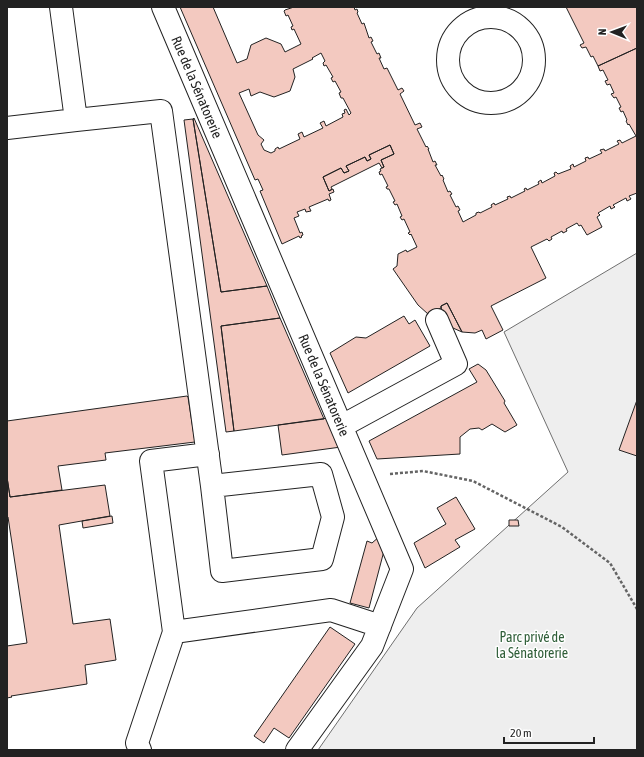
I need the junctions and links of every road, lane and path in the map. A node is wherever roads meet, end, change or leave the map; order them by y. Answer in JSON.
{"nodes":[{"id":1,"x":61,"y":7,"type":"edge"},
{"id":2,"x":163,"y":7,"type":"edge"},
{"id":3,"x":76,"y":120,"type":"junction"},
{"id":4,"x":7,"y":128,"type":"edge"},
{"id":5,"x":437,"y":320,"type":"dead end"},
{"id":6,"x":342,"y":426,"type":"junction"},
{"id":7,"x":208,"y":454,"type":"junction"},
{"id":8,"x":363,"y":476,"type":"junction"},
{"id":9,"x":212,"y":486,"type":"junction"},
{"id":10,"x":637,"y":609,"type":"edge"},
{"id":11,"x":380,"y":626,"type":"junction"},
{"id":12,"x":174,"y":632,"type":"junction"},
{"id":13,"x":140,"y":750,"type":"edge"},
{"id":14,"x":298,"y":750,"type":"edge"}],
"edges":[{"from":1,"to":3,"type":"street"},
{"from":2,"to":6,"type":"street","name":"Rue de la Sénatorerie"},
{"from":3,"to":4,"type":"street"},
{"from":3,"to":7,"type":"street"},
{"from":5,"to":6,"type":"street"},
{"from":6,"to":8,"type":"street","name":"Rue de la Sénatorerie"},
{"from":7,"to":9,"type":"street"},
{"from":7,"to":12,"type":"street"},
{"from":8,"to":10,"type":"path"},
{"from":8,"to":11,"type":"street","name":"Rue de la Sénatorerie"},
{"from":9,"to":9,"type":"street"},
{"from":11,"to":12,"type":"street"},
{"from":11,"to":14,"type":"street","name":"Rue de la Sénatorerie"},
{"from":12,"to":13,"type":"street"}]}
